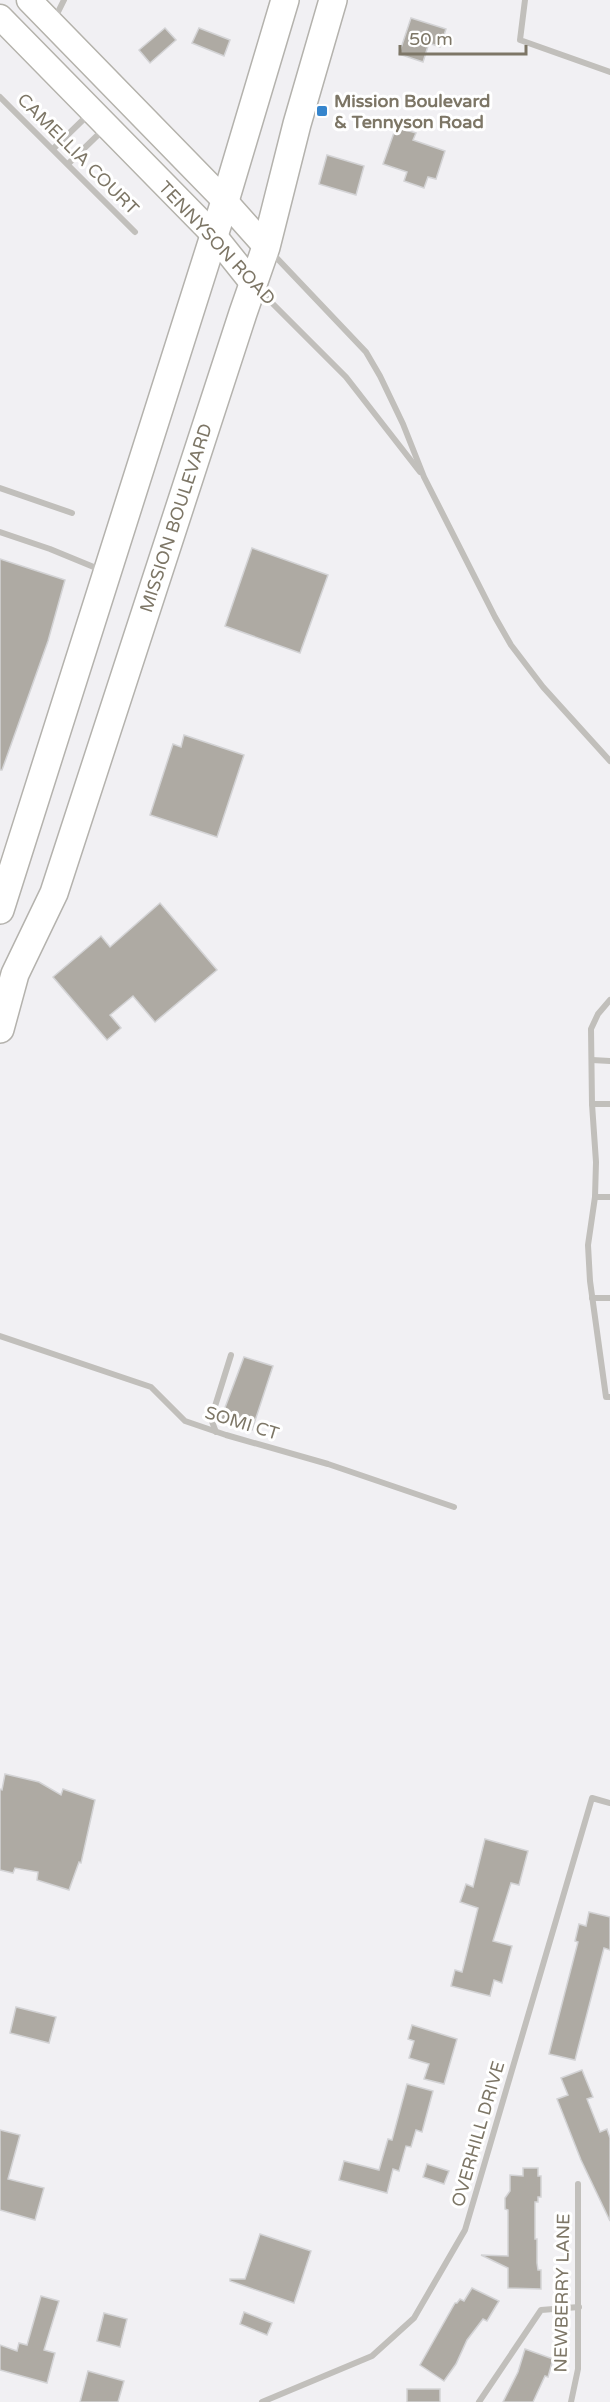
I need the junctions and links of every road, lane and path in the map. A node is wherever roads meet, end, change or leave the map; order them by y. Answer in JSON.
{"nodes":[{"id":1,"x":29,"y":0,"type":"edge"},
{"id":2,"x":64,"y":0,"type":"edge"},
{"id":3,"x":285,"y":0,"type":"edge"},
{"id":4,"x":333,"y":0,"type":"edge"},
{"id":5,"x":525,"y":0,"type":"edge"},
{"id":6,"x":0,"y":17,"type":"edge"},
{"id":7,"x":52,"y":24,"type":"junction"},
{"id":8,"x":610,"y":72,"type":"edge"},
{"id":9,"x":0,"y":97,"type":"edge"},
{"id":10,"x":99,"y":119,"type":"junction"},
{"id":11,"x":53,"y":149,"type":"junction"},
{"id":12,"x":68,"y":164,"type":"junction"},
{"id":13,"x":225,"y":201,"type":"junction"},
{"id":14,"x":135,"y":232,"type":"dead end"},
{"id":15,"x":213,"y":234,"type":"junction"},
{"id":16,"x":266,"y":247,"type":"junction"},
{"id":17,"x":253,"y":284,"type":"junction"},
{"id":18,"x":424,"y":477,"type":"junction"},
{"id":19,"x":0,"y":488,"type":"edge"},
{"id":20,"x":72,"y":513,"type":"dead end"},
{"id":21,"x":0,"y":532,"type":"edge"},
{"id":22,"x":107,"y":572,"type":"junction"},
{"id":23,"x":610,"y":761,"type":"edge"},
{"id":24,"x":0,"y":910,"type":"edge"},
{"id":25,"x":610,"y":1000,"type":"edge"},
{"id":26,"x":0,"y":1029,"type":"edge"},
{"id":27,"x":592,"y":1060,"type":"junction"},
{"id":28,"x":610,"y":1061,"type":"edge"},
{"id":29,"x":591,"y":1104,"type":"junction"},
{"id":30,"x":610,"y":1104,"type":"edge"},
{"id":31,"x":595,"y":1197,"type":"junction"},
{"id":32,"x":610,"y":1197,"type":"edge"},
{"id":33,"x":592,"y":1298,"type":"junction"},
{"id":34,"x":610,"y":1298,"type":"edge"},
{"id":35,"x":0,"y":1336,"type":"edge"},
{"id":36,"x":231,"y":1355,"type":"dead end"},
{"id":37,"x":608,"y":1396,"type":"edge"},
{"id":38,"x":216,"y":1432,"type":"junction"},
{"id":39,"x":454,"y":1507,"type":"dead end"},
{"id":40,"x":610,"y":1803,"type":"edge"},
{"id":41,"x":578,"y":2184,"type":"dead end"},
{"id":42,"x":579,"y":2307,"type":"junction"},
{"id":43,"x":262,"y":2402,"type":"edge"},
{"id":44,"x":479,"y":2402,"type":"edge"},
{"id":45,"x":571,"y":2402,"type":"edge"}],
"edges":[{"from":1,"to":7,"type":"main road","name":"TENNYSON ROAD"},
{"from":2,"to":7,"type":"street"},
{"from":3,"to":13,"type":"main road"},
{"from":4,"to":16,"type":"main road","name":"MISSION BOULEVARD"},
{"from":5,"to":8,"type":"street"},
{"from":6,"to":10,"type":"main road","name":"TENNYSON ROAD"},
{"from":7,"to":13,"type":"main road","name":"TENNYSON ROAD"},
{"from":9,"to":11,"type":"street","name":"CAMELLIA COURT"},
{"from":10,"to":11,"type":"street"},
{"from":10,"to":12,"type":"street"},
{"from":10,"to":15,"type":"main road","name":"TENNYSON ROAD"},
{"from":11,"to":12,"type":"street","name":"CAMELLIA COURT"},
{"from":12,"to":14,"type":"street","name":"CAMELLIA COURT"},
{"from":13,"to":15,"type":"main road"},
{"from":13,"to":16,"type":"main road","name":"TENNYSON ROAD"},
{"from":15,"to":17,"type":"main road","name":"TENNYSON ROAD"},
{"from":15,"to":22,"type":"main road"},
{"from":16,"to":17,"type":"main road","name":"MISSION BOULEVARD"},
{"from":16,"to":18,"type":"street","name":"TENNYSON ROAD"},
{"from":17,"to":18,"type":"street","name":"TENNYSON ROAD"},
{"from":17,"to":26,"type":"main road","name":"MISSION BOULEVARD"},
{"from":18,"to":23,"type":"street","name":"TENNYSON ROAD"},
{"from":19,"to":20,"type":"street"},
{"from":21,"to":22,"type":"street"},
{"from":22,"to":24,"type":"main road"},
{"from":25,"to":27,"type":"street"},
{"from":27,"to":28,"type":"street"},
{"from":27,"to":29,"type":"street"},
{"from":29,"to":30,"type":"street"},
{"from":29,"to":31,"type":"street"},
{"from":31,"to":32,"type":"street"},
{"from":31,"to":33,"type":"street"},
{"from":33,"to":34,"type":"street"},
{"from":33,"to":37,"type":"street"},
{"from":35,"to":38,"type":"street","name":"SOMI CT"},
{"from":36,"to":38,"type":"street"},
{"from":38,"to":39,"type":"street","name":"SOMI CT"},
{"from":40,"to":43,"type":"street","name":"OVERHILL DRIVE"},
{"from":41,"to":42,"type":"street","name":"NEWBERRY LANE"},
{"from":42,"to":44,"type":"street"},
{"from":42,"to":45,"type":"street","name":"NEWBERRY LANE"}]}
